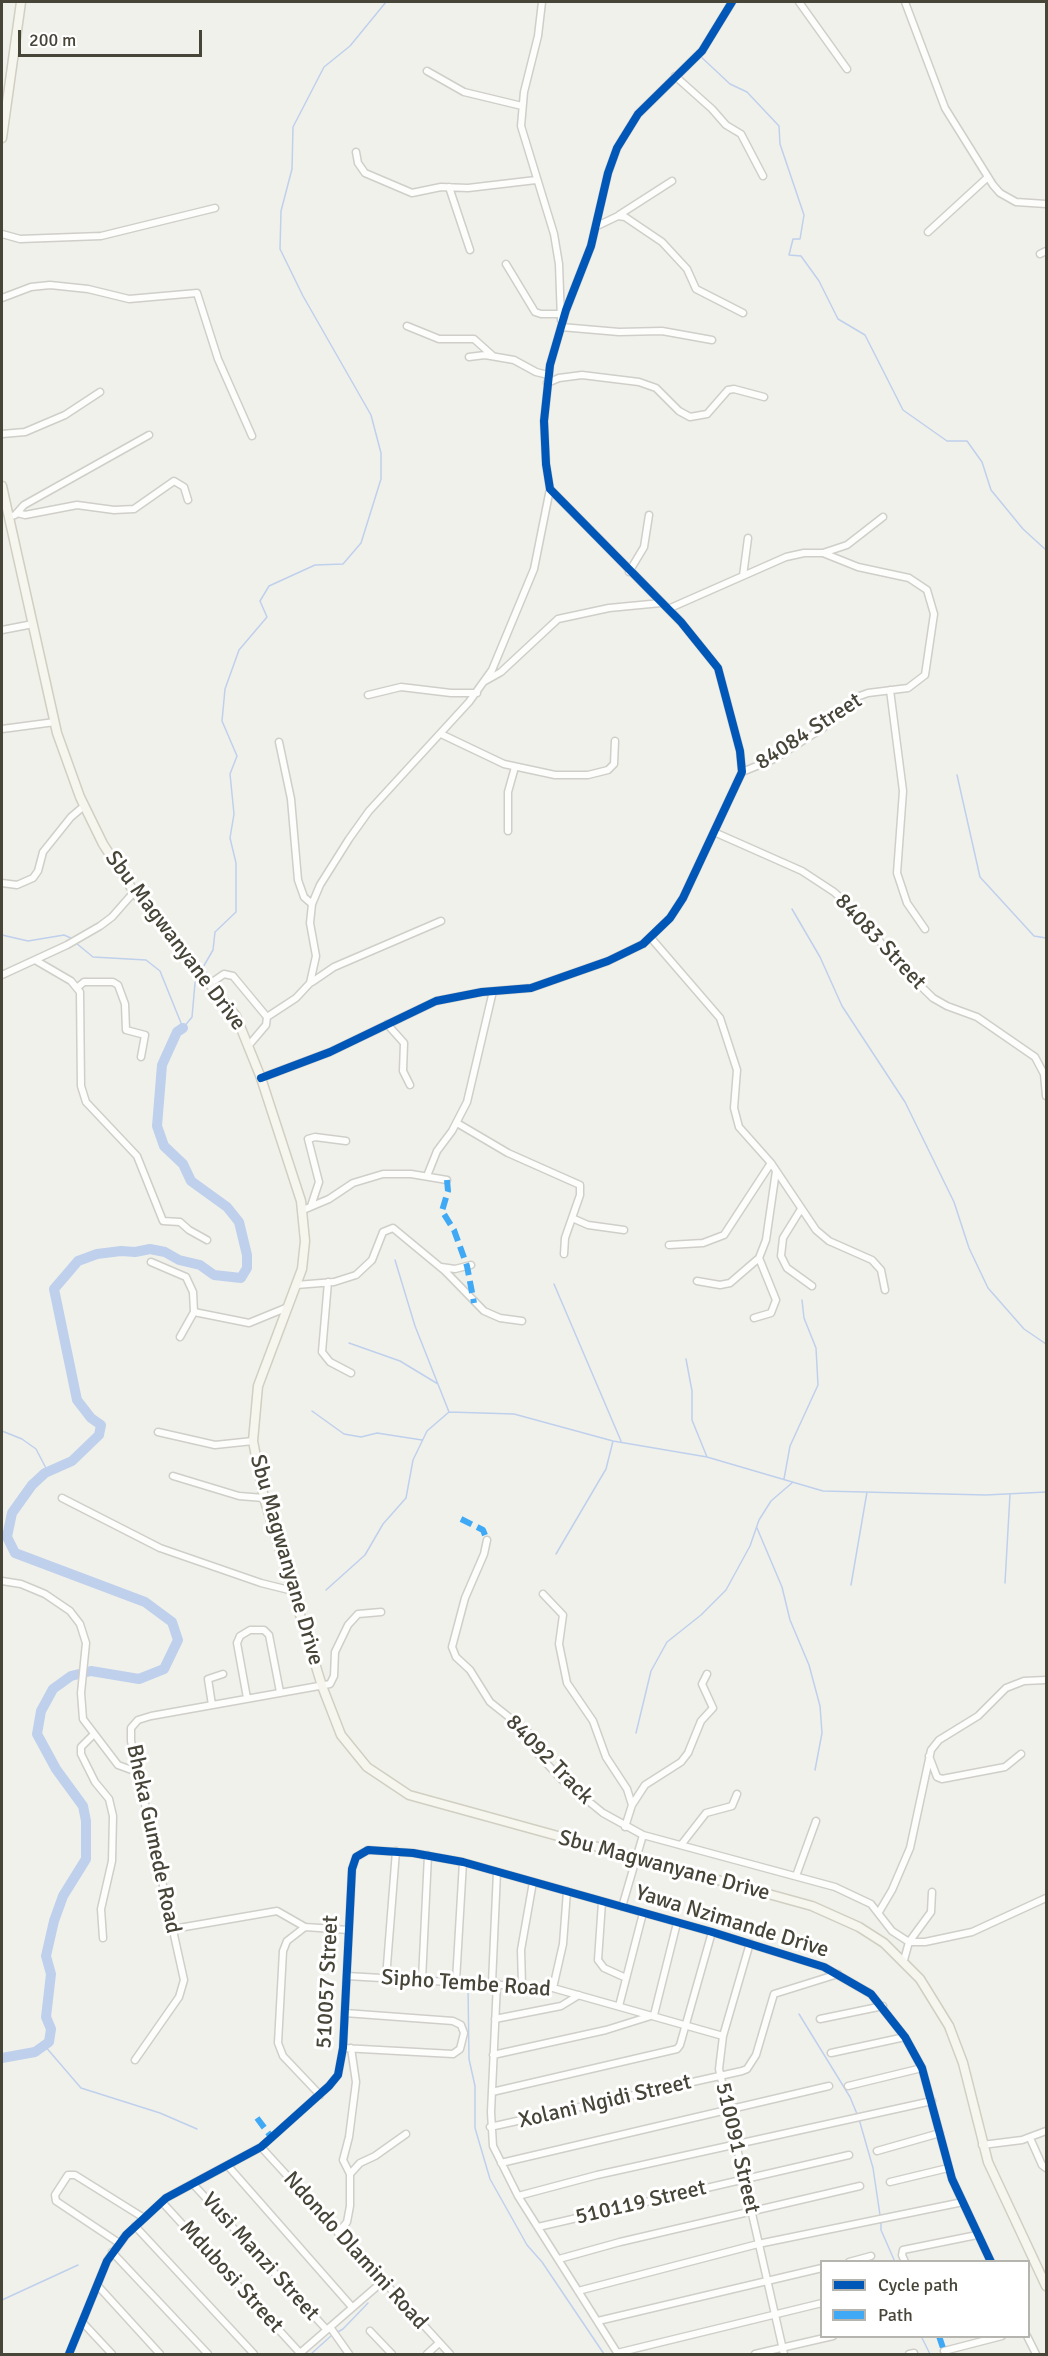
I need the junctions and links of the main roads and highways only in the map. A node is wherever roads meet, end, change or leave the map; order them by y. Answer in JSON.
{"nodes":[{"id":1,"x":21,"y":2,"type":"edge"},
{"id":2,"x":2,"y":138,"type":"edge"},
{"id":3,"x":2,"y":486,"type":"edge"},
{"id":4,"x":1047,"y":2286,"type":"edge"}],
"edges":[{"from":1,"to":2,"type":"main road"},
{"from":3,"to":4,"type":"main road","name":"Sbu Magwanyane Drive"}]}
